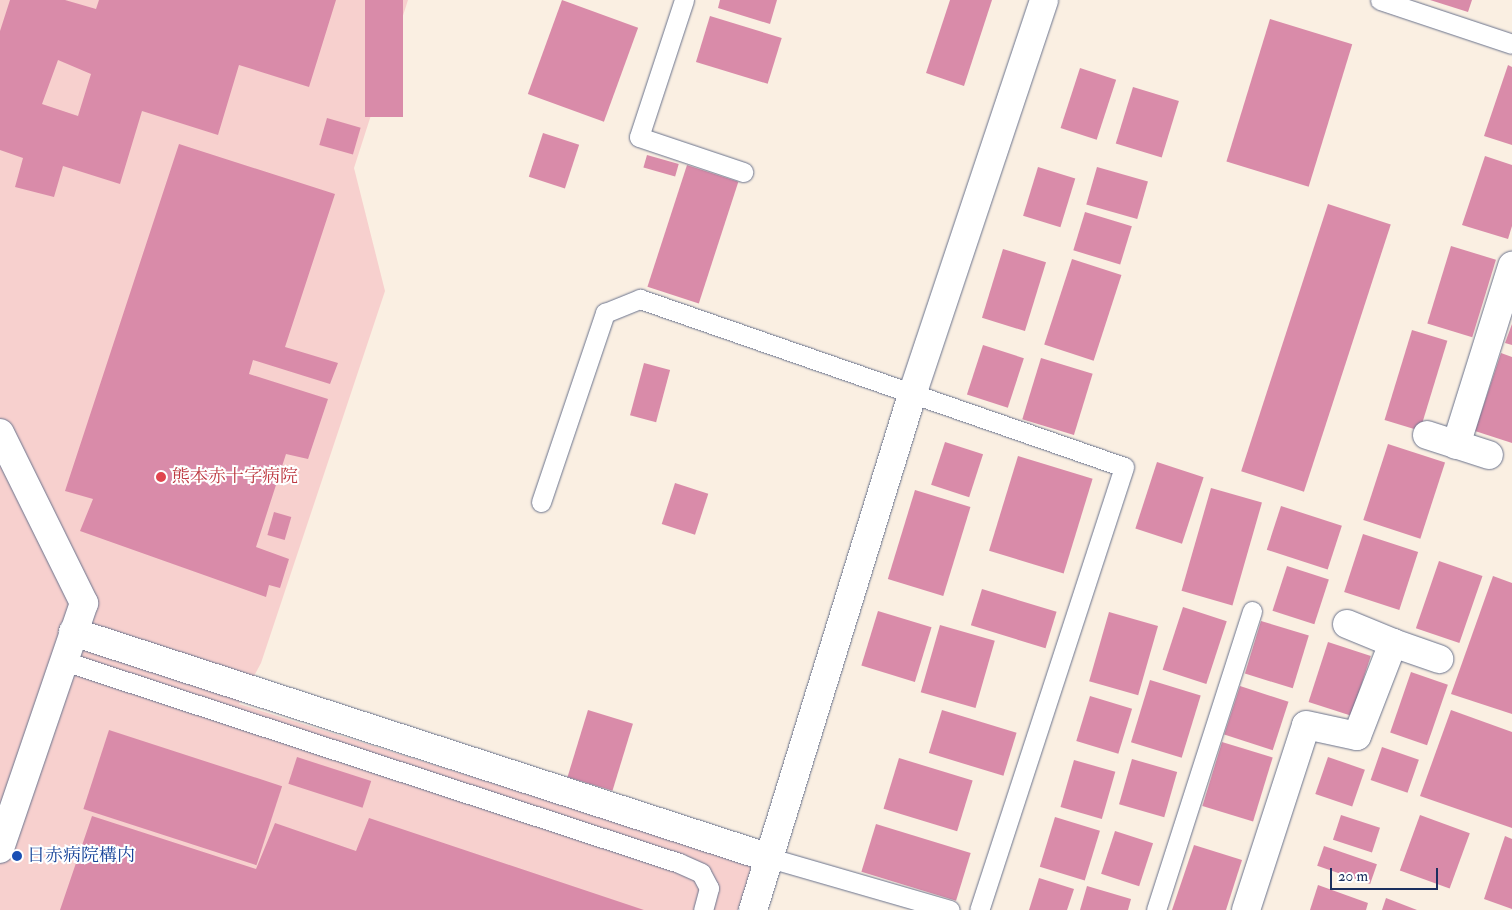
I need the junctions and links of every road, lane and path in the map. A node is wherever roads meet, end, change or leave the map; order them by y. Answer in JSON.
{"nodes":[{"id":1,"x":684,"y":0,"type":"edge"},
{"id":2,"x":1044,"y":0,"type":"edge"},
{"id":3,"x":1380,"y":0,"type":"edge"},
{"id":4,"x":1512,"y":44,"type":"edge"},
{"id":5,"x":743,"y":172,"type":"dead end"},
{"id":6,"x":1512,"y":266,"type":"edge"},
{"id":7,"x":912,"y":392,"type":"junction"},
{"id":8,"x":0,"y":433,"type":"edge"},
{"id":9,"x":1427,"y":436,"type":"dead end"},
{"id":10,"x":1456,"y":445,"type":"junction"},
{"id":11,"x":1489,"y":455,"type":"dead end"},
{"id":12,"x":541,"y":502,"type":"dead end"},
{"id":13,"x":1252,"y":611,"type":"dead end"},
{"id":14,"x":1347,"y":624,"type":"dead end"},
{"id":15,"x":73,"y":632,"type":"junction"},
{"id":16,"x":1393,"y":643,"type":"junction"},
{"id":17,"x":1439,"y":659,"type":"dead end"},
{"id":18,"x":64,"y":661,"type":"junction"},
{"id":19,"x":0,"y":849,"type":"edge"},
{"id":20,"x":770,"y":858,"type":"junction"},
{"id":21,"x":704,"y":910,"type":"edge"},
{"id":22,"x":753,"y":910,"type":"edge"},
{"id":23,"x":950,"y":910,"type":"edge"},
{"id":24,"x":980,"y":910,"type":"edge"},
{"id":25,"x":1156,"y":910,"type":"edge"},
{"id":26,"x":1246,"y":910,"type":"edge"}],
"edges":[{"from":1,"to":5,"type":"lane"},
{"from":2,"to":7,"type":"street"},
{"from":3,"to":4,"type":"lane"},
{"from":6,"to":10,"type":"street"},
{"from":7,"to":12,"type":"lane"},
{"from":7,"to":20,"type":"street"},
{"from":7,"to":24,"type":"lane"},
{"from":8,"to":15,"type":"street"},
{"from":9,"to":10,"type":"street"},
{"from":10,"to":11,"type":"street"},
{"from":13,"to":25,"type":"lane"},
{"from":14,"to":16,"type":"street"},
{"from":15,"to":18,"type":"street"},
{"from":15,"to":20,"type":"street"},
{"from":16,"to":17,"type":"street"},
{"from":16,"to":26,"type":"street"},
{"from":18,"to":19,"type":"street"},
{"from":18,"to":21,"type":"lane"},
{"from":20,"to":22,"type":"street"},
{"from":20,"to":23,"type":"lane"}]}
